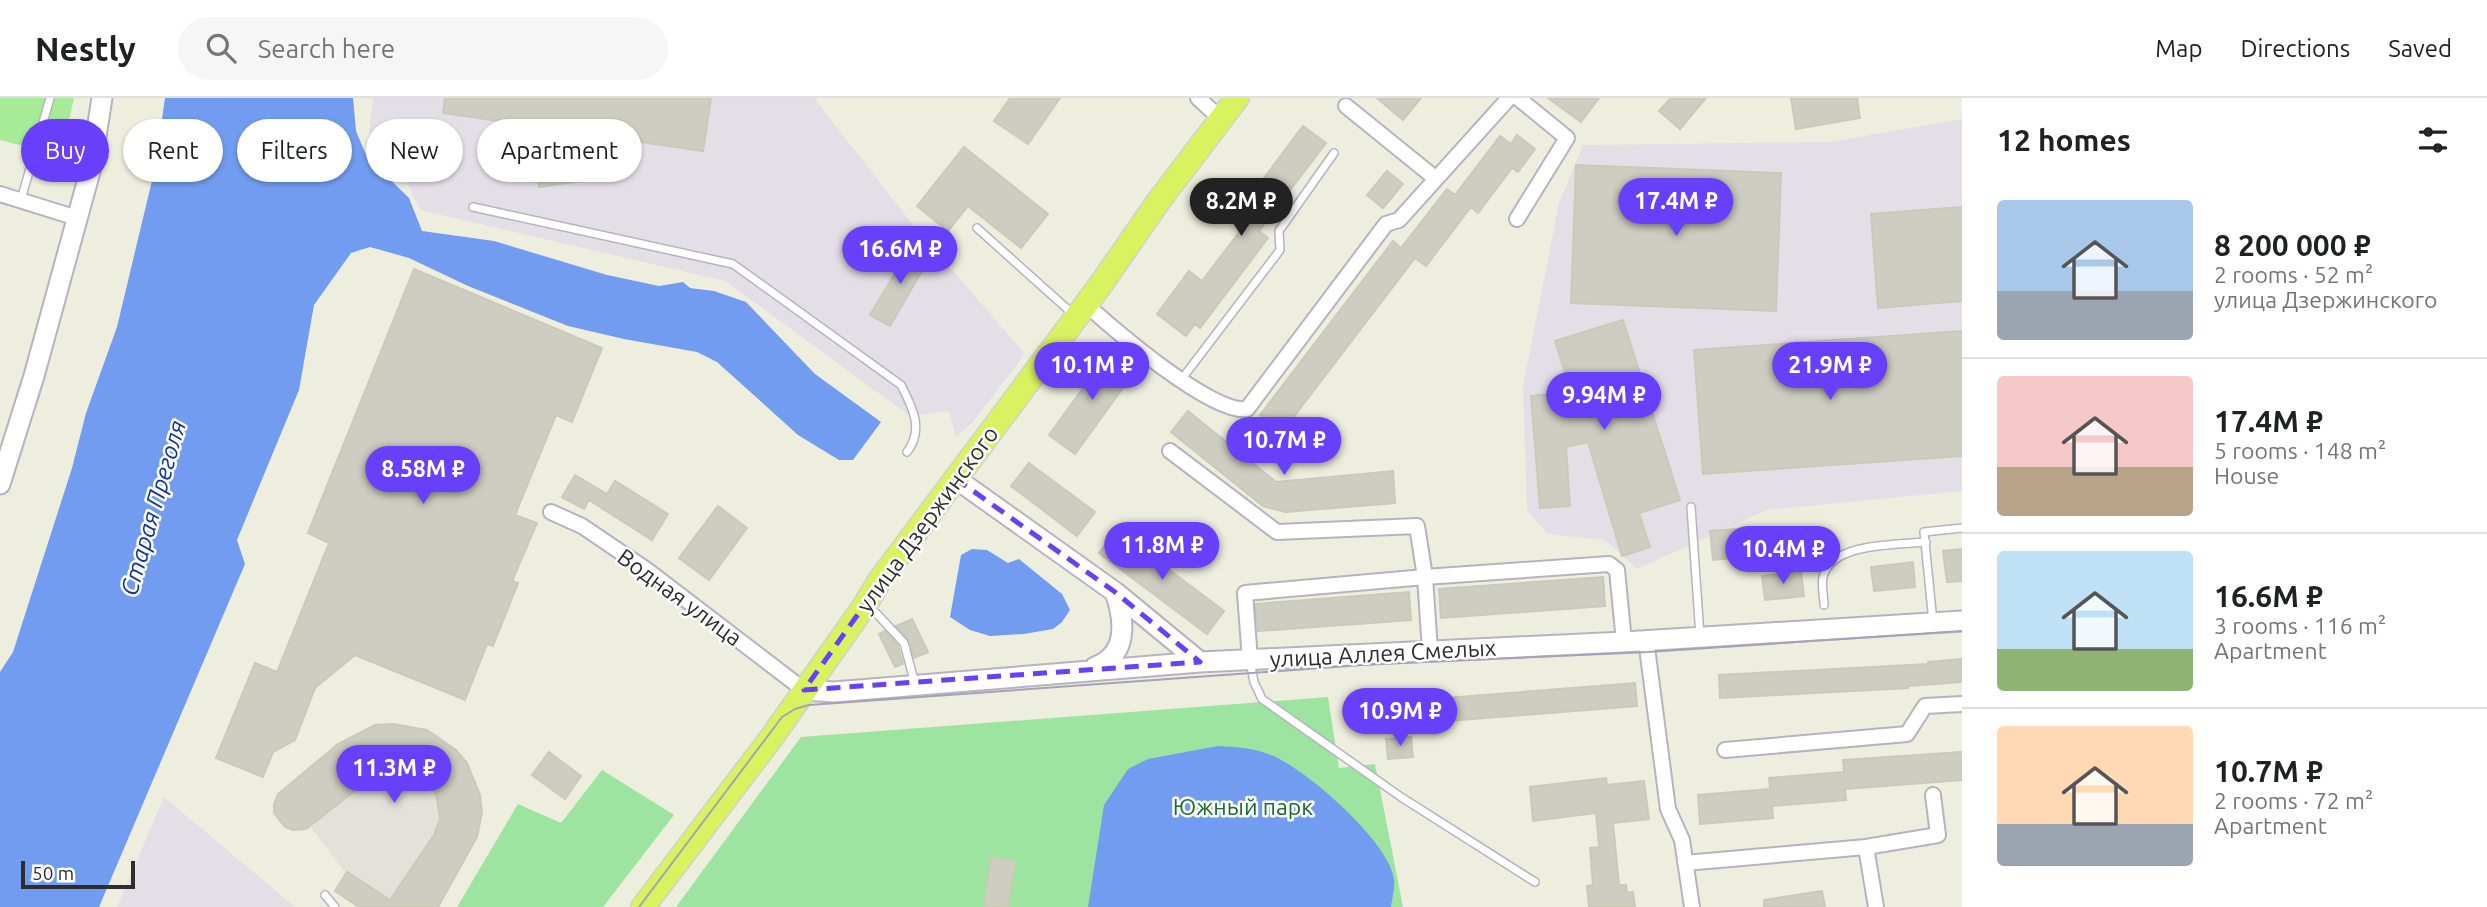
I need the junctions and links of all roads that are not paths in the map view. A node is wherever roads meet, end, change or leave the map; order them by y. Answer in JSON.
{"nodes":[{"id":1,"x":50,"y":98,"type":"edge"},
{"id":2,"x":102,"y":98,"type":"edge"},
{"id":3,"x":1198,"y":98,"type":"edge"},
{"id":4,"x":1237,"y":98,"type":"edge"},
{"id":5,"x":1509,"y":98,"type":"edge"},
{"id":6,"x":1518,"y":98,"type":"edge"},
{"id":7,"x":1346,"y":106,"type":"dead end"},
{"id":8,"x":1221,"y":118,"type":"junction"},
{"id":9,"x":1334,"y":153,"type":"dead end"},
{"id":10,"x":1435,"y":178,"type":"junction"},
{"id":11,"x":0,"y":194,"type":"edge"},
{"id":12,"x":21,"y":201,"type":"junction"},
{"id":13,"x":473,"y":207,"type":"dead end"},
{"id":14,"x":77,"y":218,"type":"junction"},
{"id":15,"x":1517,"y":219,"type":"dead end"},
{"id":16,"x":977,"y":228,"type":"dead end"},
{"id":17,"x":1080,"y":310,"type":"junction"},
{"id":18,"x":1180,"y":380,"type":"junction"},
{"id":19,"x":1170,"y":451,"type":"dead end"},
{"id":20,"x":907,"y":452,"type":"dead end"},
{"id":21,"x":955,"y":478,"type":"junction"},
{"id":22,"x":0,"y":484,"type":"edge"},
{"id":23,"x":1691,"y":507,"type":"dead end"},
{"id":24,"x":551,"y":512,"type":"dead end"},
{"id":25,"x":1962,"y":528,"type":"edge"},
{"id":26,"x":1926,"y":542,"type":"junction"},
{"id":27,"x":1425,"y":577,"type":"junction"},
{"id":28,"x":1115,"y":592,"type":"junction"},
{"id":29,"x":865,"y":605,"type":"junction"},
{"id":30,"x":1824,"y":605,"type":"dead end"},
{"id":31,"x":1962,"y":621,"type":"edge"},
{"id":32,"x":1933,"y":623,"type":"junction"},
{"id":33,"x":1700,"y":636,"type":"junction"},
{"id":34,"x":1646,"y":640,"type":"junction"},
{"id":35,"x":1624,"y":642,"type":"junction"},
{"id":36,"x":1430,"y":651,"type":"junction"},
{"id":37,"x":1250,"y":660,"type":"junction"},
{"id":38,"x":1200,"y":662,"type":"junction"},
{"id":39,"x":1096,"y":670,"type":"junction"},
{"id":40,"x":915,"y":685,"type":"junction"},
{"id":41,"x":804,"y":690,"type":"junction"},
{"id":42,"x":1962,"y":704,"type":"edge"},
{"id":43,"x":1725,"y":750,"type":"dead end"},
{"id":44,"x":1933,"y":795,"type":"dead end"},
{"id":45,"x":1866,"y":847,"type":"junction"},
{"id":46,"x":1685,"y":863,"type":"junction"},
{"id":47,"x":1535,"y":882,"type":"dead end"},
{"id":48,"x":326,"y":895,"type":"dead end"},
{"id":49,"x":335,"y":907,"type":"edge"},
{"id":50,"x":643,"y":907,"type":"edge"},
{"id":51,"x":1692,"y":907,"type":"edge"},
{"id":52,"x":1876,"y":907,"type":"edge"}],
"edges":[{"from":1,"to":12,"type":"lane"},
{"from":2,"to":14,"type":"main road"},
{"from":3,"to":8,"type":"street"},
{"from":4,"to":8,"type":"main road","name":"улица Дзержинского"},
{"from":5,"to":10,"type":"street"},
{"from":6,"to":15,"type":"street"},
{"from":7,"to":10,"type":"street"},
{"from":8,"to":17,"type":"main road","name":"улица Дзержинского"},
{"from":9,"to":18,"type":"lane"},
{"from":10,"to":18,"type":"street"},
{"from":11,"to":12,"type":"street"},
{"from":12,"to":14,"type":"street"},
{"from":13,"to":20,"type":"lane"},
{"from":14,"to":22,"type":"main road"},
{"from":16,"to":17,"type":"lane"},
{"from":17,"to":18,"type":"street"},
{"from":17,"to":21,"type":"main road","name":"улица Дзержинского"},
{"from":19,"to":27,"type":"street"},
{"from":21,"to":28,"type":"main road"},
{"from":21,"to":29,"type":"main road","name":"улица Дзержинского"},
{"from":23,"to":33,"type":"lane"},
{"from":24,"to":41,"type":"street","name":"Водная улица"},
{"from":25,"to":26,"type":"lane"},
{"from":26,"to":30,"type":"lane"},
{"from":26,"to":32,"type":"lane"},
{"from":27,"to":35,"type":"street"},
{"from":27,"to":36,"type":"street"},
{"from":27,"to":37,"type":"street"},
{"from":28,"to":38,"type":"main road"},
{"from":28,"to":39,"type":"main road"},
{"from":29,"to":40,"type":"lane"},
{"from":29,"to":41,"type":"main road","name":"улица Дзержинского"},
{"from":31,"to":32,"type":"main road","name":"улица Аллея Смелых"},
{"from":32,"to":33,"type":"main road","name":"улица Аллея Смелых"},
{"from":33,"to":34,"type":"main road","name":"улица Аллея Смелых"},
{"from":34,"to":35,"type":"main road","name":"улица Аллея Смелых"},
{"from":34,"to":46,"type":"street"},
{"from":35,"to":36,"type":"main road","name":"улица Аллея Смелых"},
{"from":36,"to":37,"type":"main road","name":"улица Аллея Смелых"},
{"from":37,"to":38,"type":"main road","name":"улица Аллея Смелых"},
{"from":37,"to":47,"type":"lane"},
{"from":38,"to":39,"type":"main road","name":"улица Аллея Смелых"},
{"from":39,"to":40,"type":"main road","name":"улица Аллея Смелых"},
{"from":40,"to":41,"type":"main road","name":"улица Аллея Смелых"},
{"from":41,"to":50,"type":"main road","name":"улица Дзержинского"},
{"from":42,"to":43,"type":"street"},
{"from":44,"to":45,"type":"street"},
{"from":45,"to":46,"type":"street"},
{"from":45,"to":52,"type":"street"},
{"from":46,"to":51,"type":"street"},
{"from":48,"to":49,"type":"lane"}]}
